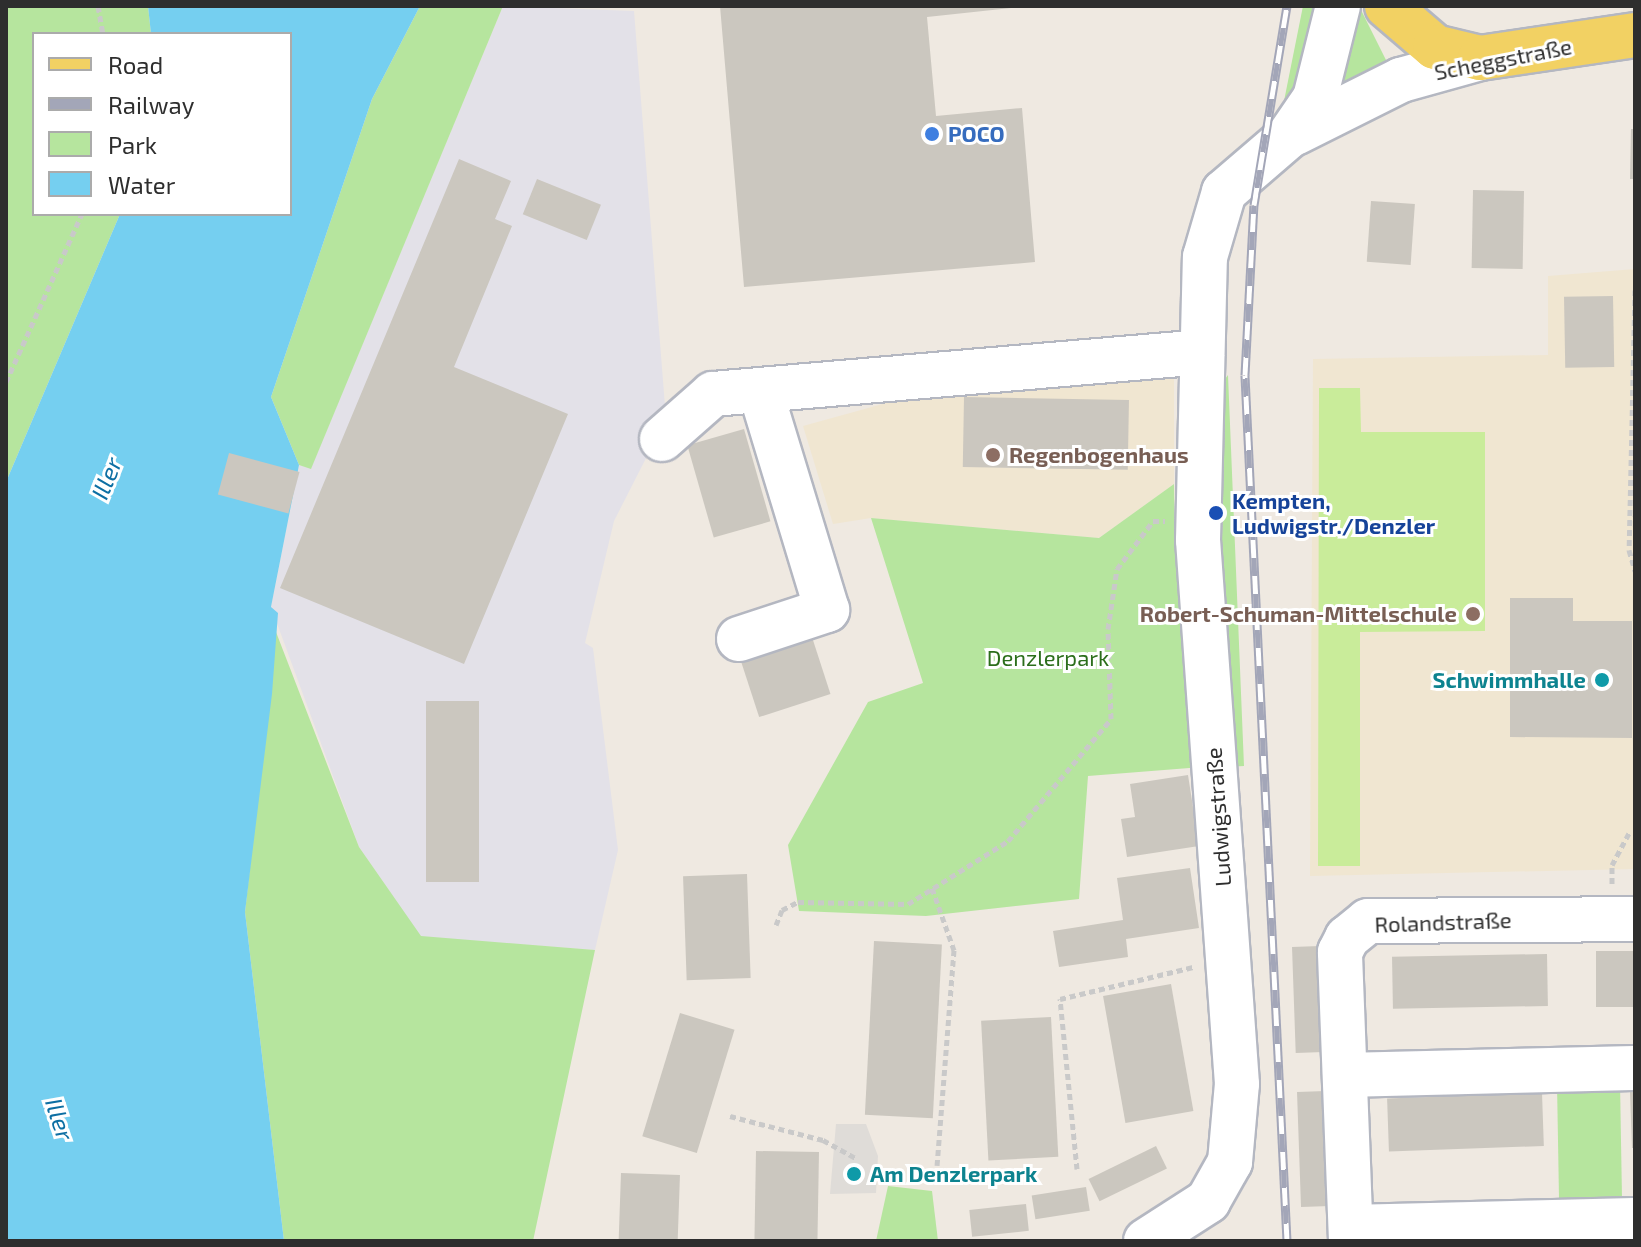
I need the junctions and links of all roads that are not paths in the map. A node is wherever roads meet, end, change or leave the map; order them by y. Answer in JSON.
{"nodes":[{"id":1,"x":1338,"y":6,"type":"edge"},
{"id":2,"x":1387,"y":6,"type":"edge"},
{"id":3,"x":1635,"y":35,"type":"edge"},
{"id":4,"x":1480,"y":58,"type":"junction"},
{"id":5,"x":1289,"y":136,"type":"junction"},
{"id":6,"x":1202,"y":352,"type":"junction"},
{"id":7,"x":760,"y":390,"type":"junction"},
{"id":8,"x":662,"y":439,"type":"dead end"},
{"id":9,"x":739,"y":639,"type":"dead end"},
{"id":10,"x":1624,"y":919,"type":"edge"},
{"id":11,"x":1635,"y":1068,"type":"edge"},
{"id":12,"x":1345,"y":1075,"type":"junction"},
{"id":13,"x":1635,"y":1220,"type":"edge"},
{"id":14,"x":1351,"y":1234,"type":"edge"},
{"id":15,"x":1146,"y":1241,"type":"edge"}],
"edges":[{"from":1,"to":5,"type":"street","name":"Ludwigstraße"},
{"from":2,"to":4,"type":"main road"},
{"from":3,"to":4,"type":"main road","name":"Scheggstraße"},
{"from":4,"to":5,"type":"street","name":"Scheggstraße"},
{"from":5,"to":6,"type":"street","name":"Ludwigstraße"},
{"from":6,"to":7,"type":"street"},
{"from":6,"to":15,"type":"street","name":"Ludwigstraße"},
{"from":7,"to":8,"type":"street"},
{"from":7,"to":9,"type":"street"},
{"from":10,"to":12,"type":"street","name":"Rolandstraße"},
{"from":11,"to":12,"type":"street"},
{"from":12,"to":14,"type":"street","name":"Rolandstraße"},
{"from":13,"to":14,"type":"street","name":"Rolandstraße"}]}
